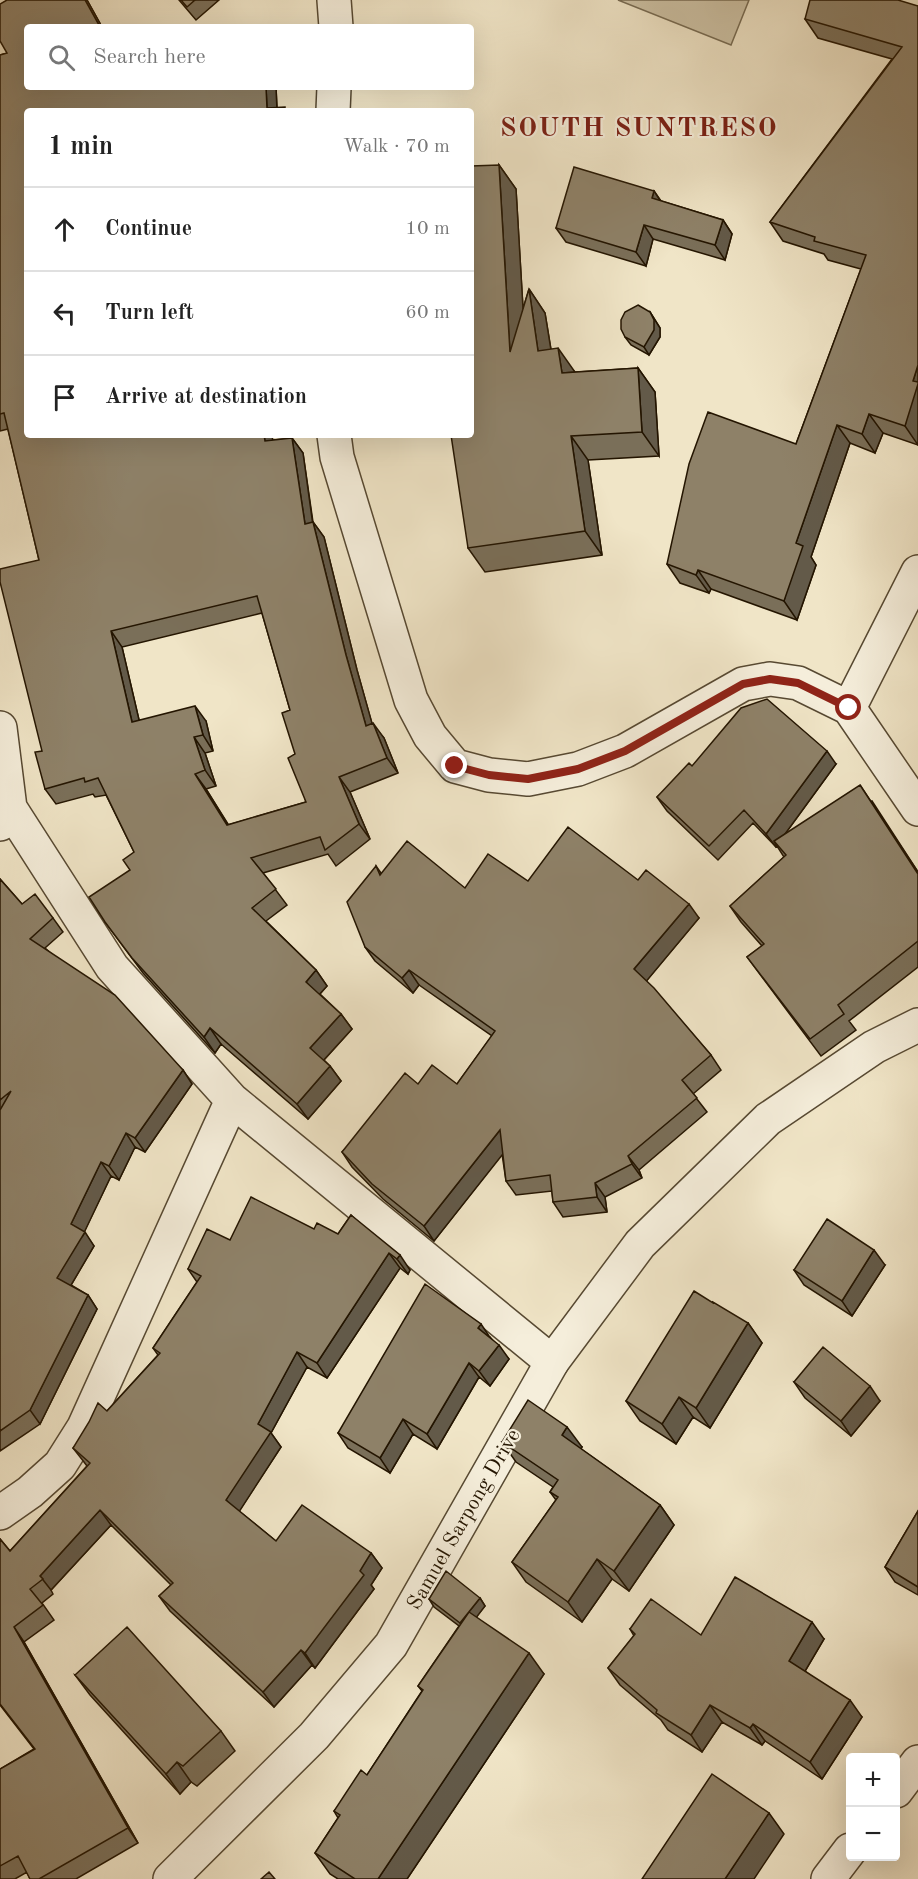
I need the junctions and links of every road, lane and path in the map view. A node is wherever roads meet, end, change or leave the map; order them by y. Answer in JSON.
{"nodes":[{"id":1,"x":334,"y":0,"type":"edge"},
{"id":2,"x":336,"y":24,"type":"edge"},
{"id":3,"x":334,"y":90,"type":"edge"},
{"id":4,"x":333,"y":108,"type":"edge"},
{"id":5,"x":334,"y":438,"type":"edge"},
{"id":6,"x":918,"y":572,"type":"edge"},
{"id":7,"x":849,"y":708,"type":"junction"},
{"id":8,"x":0,"y":728,"type":"edge"},
{"id":9,"x":918,"y":809,"type":"edge"},
{"id":10,"x":5,"y":816,"type":"edge"},
{"id":11,"x":918,"y":1025,"type":"edge"},
{"id":12,"x":232,"y":1100,"type":"junction"},
{"id":13,"x":552,"y":1362,"type":"junction"},
{"id":14,"x":0,"y":1514,"type":"edge"},
{"id":15,"x":918,"y":1762,"type":"edge"},
{"id":16,"x":900,"y":1786,"type":"edge"},
{"id":17,"x":846,"y":1855,"type":"edge"},
{"id":18,"x":170,"y":1879,"type":"edge"},
{"id":19,"x":828,"y":1879,"type":"edge"}],
"edges":[{"from":1,"to":2,"type":"street"},
{"from":3,"to":4,"type":"street"},
{"from":5,"to":7,"type":"street"},
{"from":6,"to":7,"type":"street"},
{"from":7,"to":9,"type":"street"},
{"from":8,"to":10,"type":"street"},
{"from":10,"to":12,"type":"street"},
{"from":11,"to":13,"type":"street","name":"Samuel Sarpong Drive"},
{"from":12,"to":13,"type":"street"},
{"from":12,"to":14,"type":"street"},
{"from":13,"to":18,"type":"street","name":"Samuel Sarpong Drive"},
{"from":15,"to":16,"type":"street"},
{"from":17,"to":19,"type":"street"}]}
